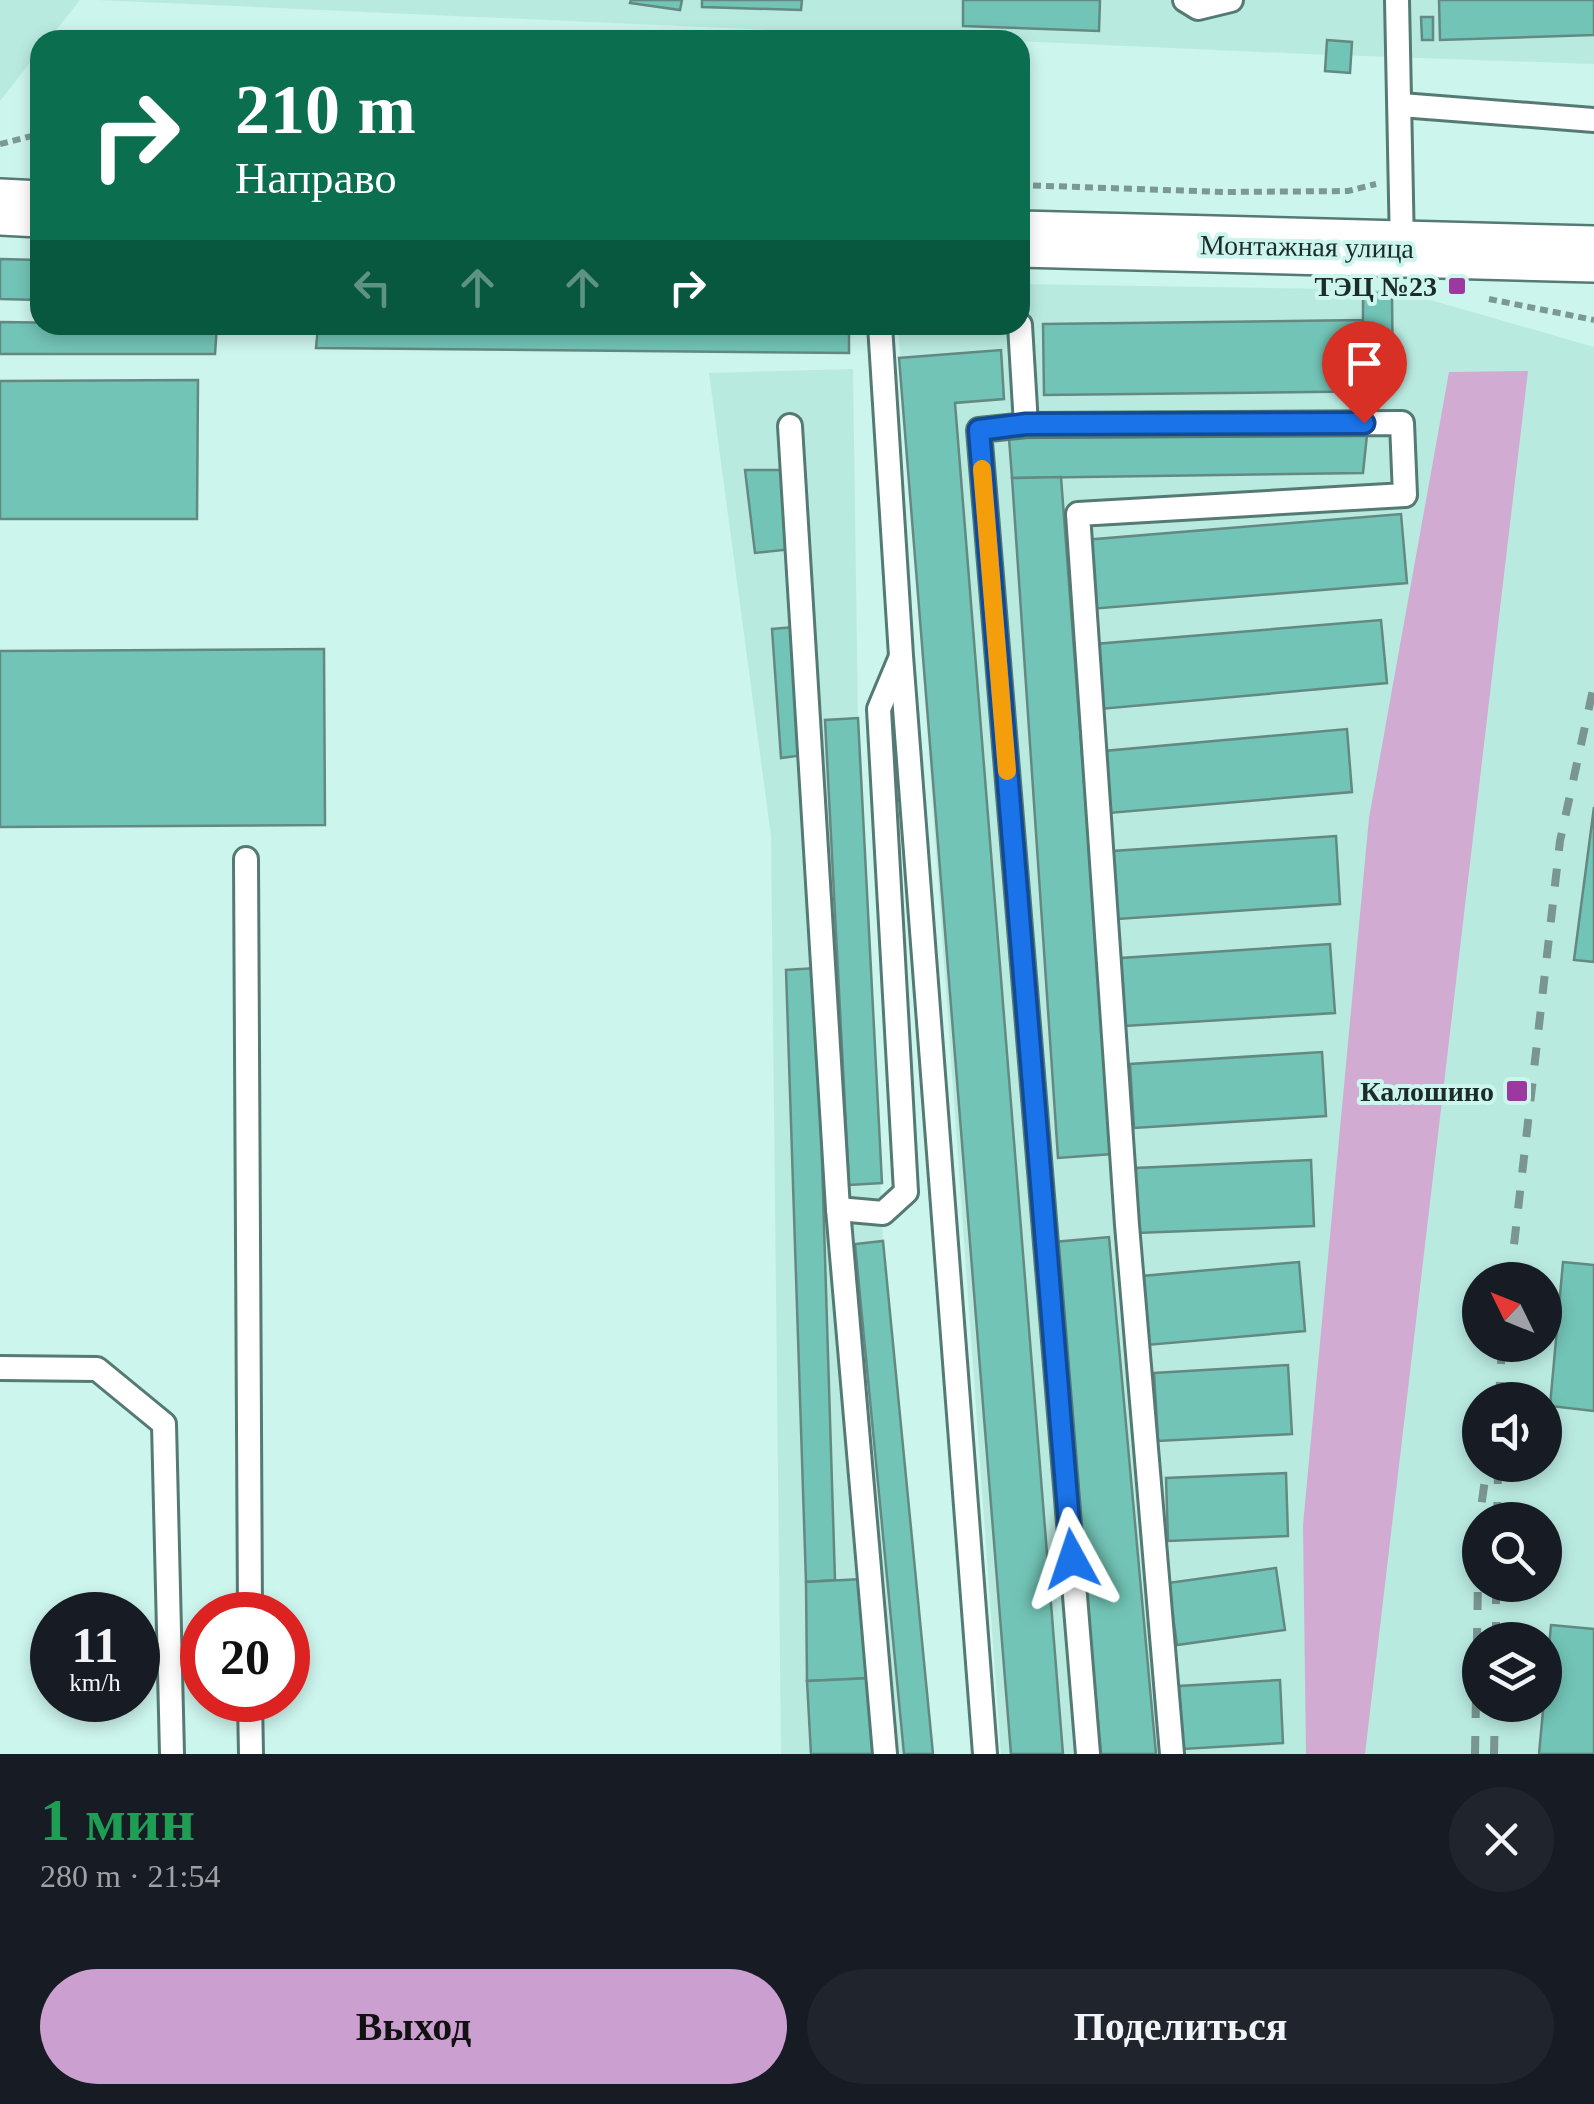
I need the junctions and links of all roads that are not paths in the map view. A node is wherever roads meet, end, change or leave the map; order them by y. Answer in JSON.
{"nodes":[{"id":1,"x":1186,"y":0,"type":"edge"},
{"id":2,"x":1231,"y":0,"type":"edge"},
{"id":3,"x":1397,"y":0,"type":"edge"},
{"id":4,"x":1401,"y":105,"type":"junction"},
{"id":5,"x":1594,"y":120,"type":"edge"},
{"id":6,"x":0,"y":207,"type":"edge"},
{"id":7,"x":30,"y":208,"type":"edge"},
{"id":8,"x":1030,"y":239,"type":"edge"},
{"id":9,"x":1402,"y":248,"type":"junction"},
{"id":10,"x":1594,"y":254,"type":"edge"},
{"id":11,"x":881,"y":335,"type":"edge"},
{"id":12,"x":1021,"y":335,"type":"edge"},
{"id":13,"x":1026,"y":424,"type":"junction"},
{"id":14,"x":790,"y":426,"type":"dead end"},
{"id":15,"x":902,"y":656,"type":"junction"},
{"id":16,"x":246,"y":859,"type":"dead end"},
{"id":17,"x":838,"y":1210,"type":"junction"},
{"id":18,"x":0,"y":1368,"type":"edge"},
{"id":19,"x":250,"y":1592,"type":"edge"},
{"id":20,"x":250,"y":1722,"type":"edge"},
{"id":21,"x":172,"y":1754,"type":"edge"},
{"id":22,"x":251,"y":1754,"type":"edge"},
{"id":23,"x":885,"y":1754,"type":"edge"},
{"id":24,"x":984,"y":1754,"type":"edge"},
{"id":25,"x":1088,"y":1754,"type":"edge"},
{"id":26,"x":1172,"y":1754,"type":"edge"}],
"edges":[{"from":1,"to":2,"type":"lane"},
{"from":3,"to":4,"type":"lane"},
{"from":4,"to":5,"type":"lane"},
{"from":4,"to":9,"type":"lane"},
{"from":6,"to":7,"type":"main road"},
{"from":8,"to":9,"type":"main road","name":"Монтажная улица"},
{"from":9,"to":10,"type":"main road","name":"Монтажная улица"},
{"from":11,"to":15,"type":"lane"},
{"from":12,"to":13,"type":"lane"},
{"from":13,"to":25,"type":"lane"},
{"from":13,"to":26,"type":"lane"},
{"from":14,"to":17,"type":"lane"},
{"from":15,"to":17,"type":"lane"},
{"from":15,"to":24,"type":"lane"},
{"from":16,"to":19,"type":"lane"},
{"from":17,"to":23,"type":"lane"},
{"from":18,"to":21,"type":"lane"},
{"from":20,"to":22,"type":"lane"}]}
